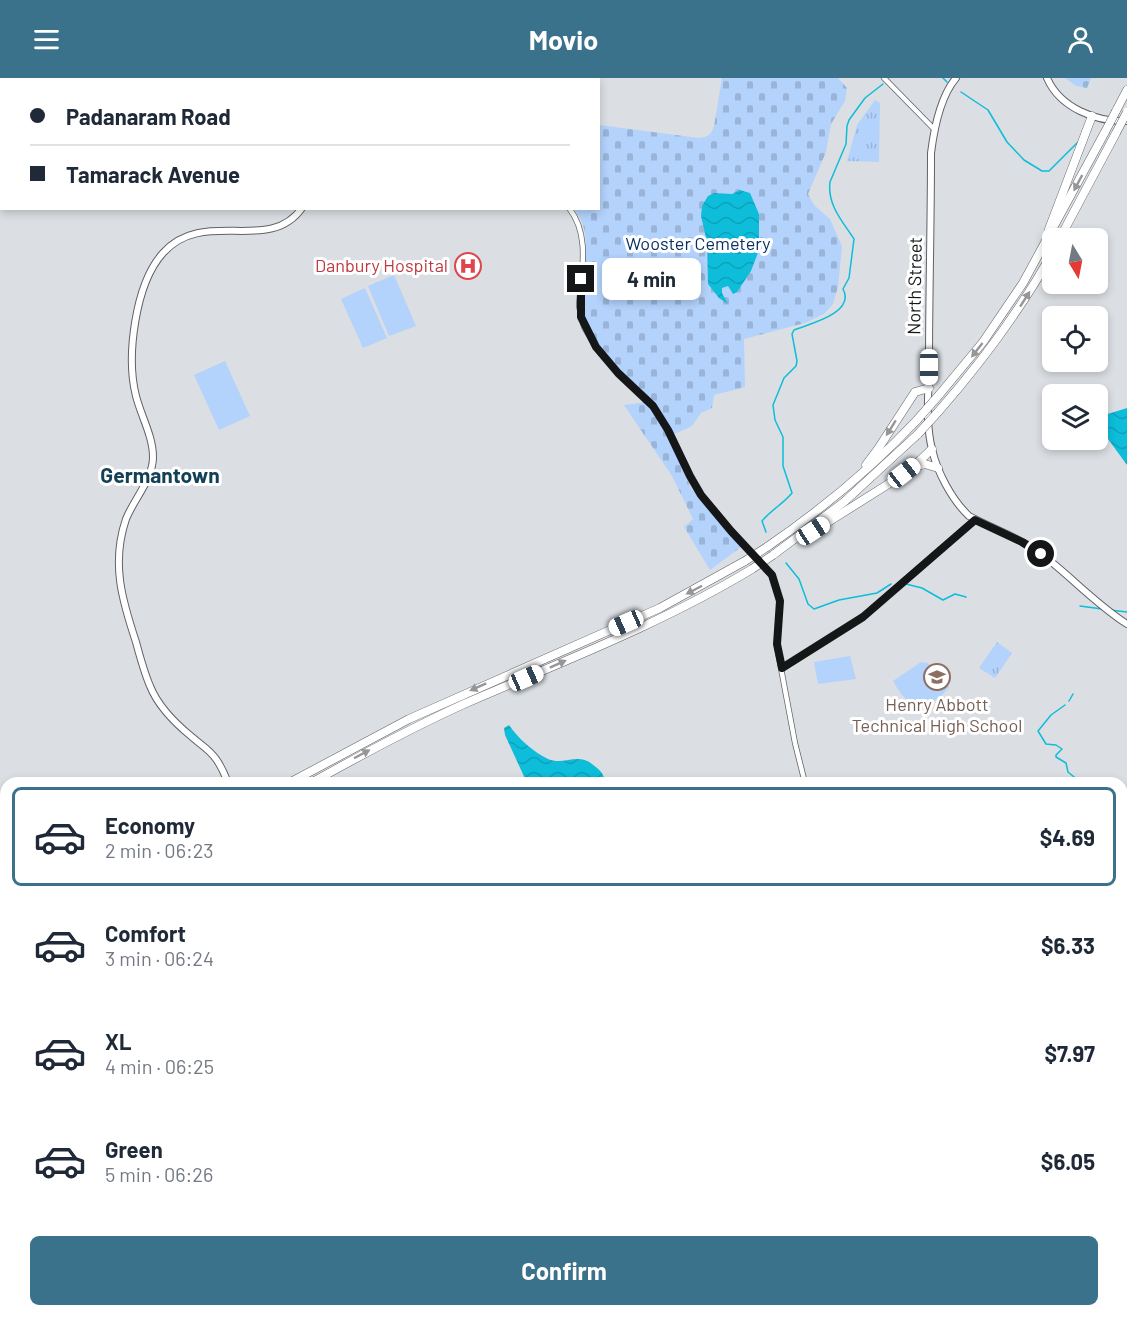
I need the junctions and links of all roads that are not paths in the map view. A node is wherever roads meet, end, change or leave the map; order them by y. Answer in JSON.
{"nodes":[{"id":1,"x":884,"y":78,"type":"edge"},
{"id":2,"x":1047,"y":78,"type":"edge"},
{"id":3,"x":955,"y":79,"type":"edge"},
{"id":4,"x":1127,"y":90,"type":"edge"},
{"id":5,"x":1127,"y":112,"type":"edge"},
{"id":6,"x":1092,"y":116,"type":"junction"},
{"id":7,"x":1127,"y":121,"type":"edge"},
{"id":8,"x":935,"y":130,"type":"junction"},
{"id":9,"x":300,"y":210,"type":"edge"},
{"id":10,"x":570,"y":210,"type":"edge"},
{"id":11,"x":1065,"y":228,"type":"edge"},
{"id":12,"x":1042,"y":270,"type":"edge"},
{"id":13,"x":1023,"y":283,"type":"junction"},
{"id":14,"x":929,"y":388,"type":"junction"},
{"id":15,"x":932,"y":449,"type":"junction"},
{"id":16,"x":938,"y":468,"type":"junction"},
{"id":17,"x":904,"y":473,"type":"junction"},
{"id":18,"x":810,"y":517,"type":"junction"},
{"id":19,"x":975,"y":520,"type":"junction"},
{"id":20,"x":782,"y":549,"type":"junction"},
{"id":21,"x":1127,"y":624,"type":"edge"},
{"id":22,"x":782,"y":668,"type":"junction"},
{"id":23,"x":225,"y":777,"type":"edge"},
{"id":24,"x":300,"y":777,"type":"edge"},
{"id":25,"x":321,"y":777,"type":"edge"},
{"id":26,"x":804,"y":777,"type":"edge"}],
"edges":[{"from":1,"to":8,"type":"street"},
{"from":2,"to":6,"type":"main road"},
{"from":3,"to":8,"type":"main road","name":"North Street"},
{"from":4,"to":13,"type":"highway","one_way":true,"bridge":true},
{"from":5,"to":11,"type":"highway","bridge":true},
{"from":6,"to":7,"type":"main road"},
{"from":6,"to":13,"type":"highway"},
{"from":8,"to":14,"type":"main road","name":"North Street"},
{"from":9,"to":23,"type":"main road"},
{"from":10,"to":22,"type":"street"},
{"from":20,"to":12,"type":"highway","one_way":true,"bridge":true},
{"from":13,"to":18,"type":"highway","one_way":true,"bridge":true},
{"from":14,"to":15,"type":"main road","name":"North Street"},
{"from":14,"to":18,"type":"highway","one_way":true},
{"from":15,"to":16,"type":"main road","name":"North Street"},
{"from":15,"to":17,"type":"highway"},
{"from":16,"to":17,"type":"highway"},
{"from":16,"to":19,"type":"main road","name":"North Street"},
{"from":17,"to":20,"type":"highway"},
{"from":18,"to":24,"type":"highway","one_way":true,"bridge":true},
{"from":19,"to":21,"type":"main road"},
{"from":19,"to":22,"type":"street"},
{"from":25,"to":20,"type":"highway","one_way":true,"bridge":true},
{"from":22,"to":26,"type":"street"}]}
